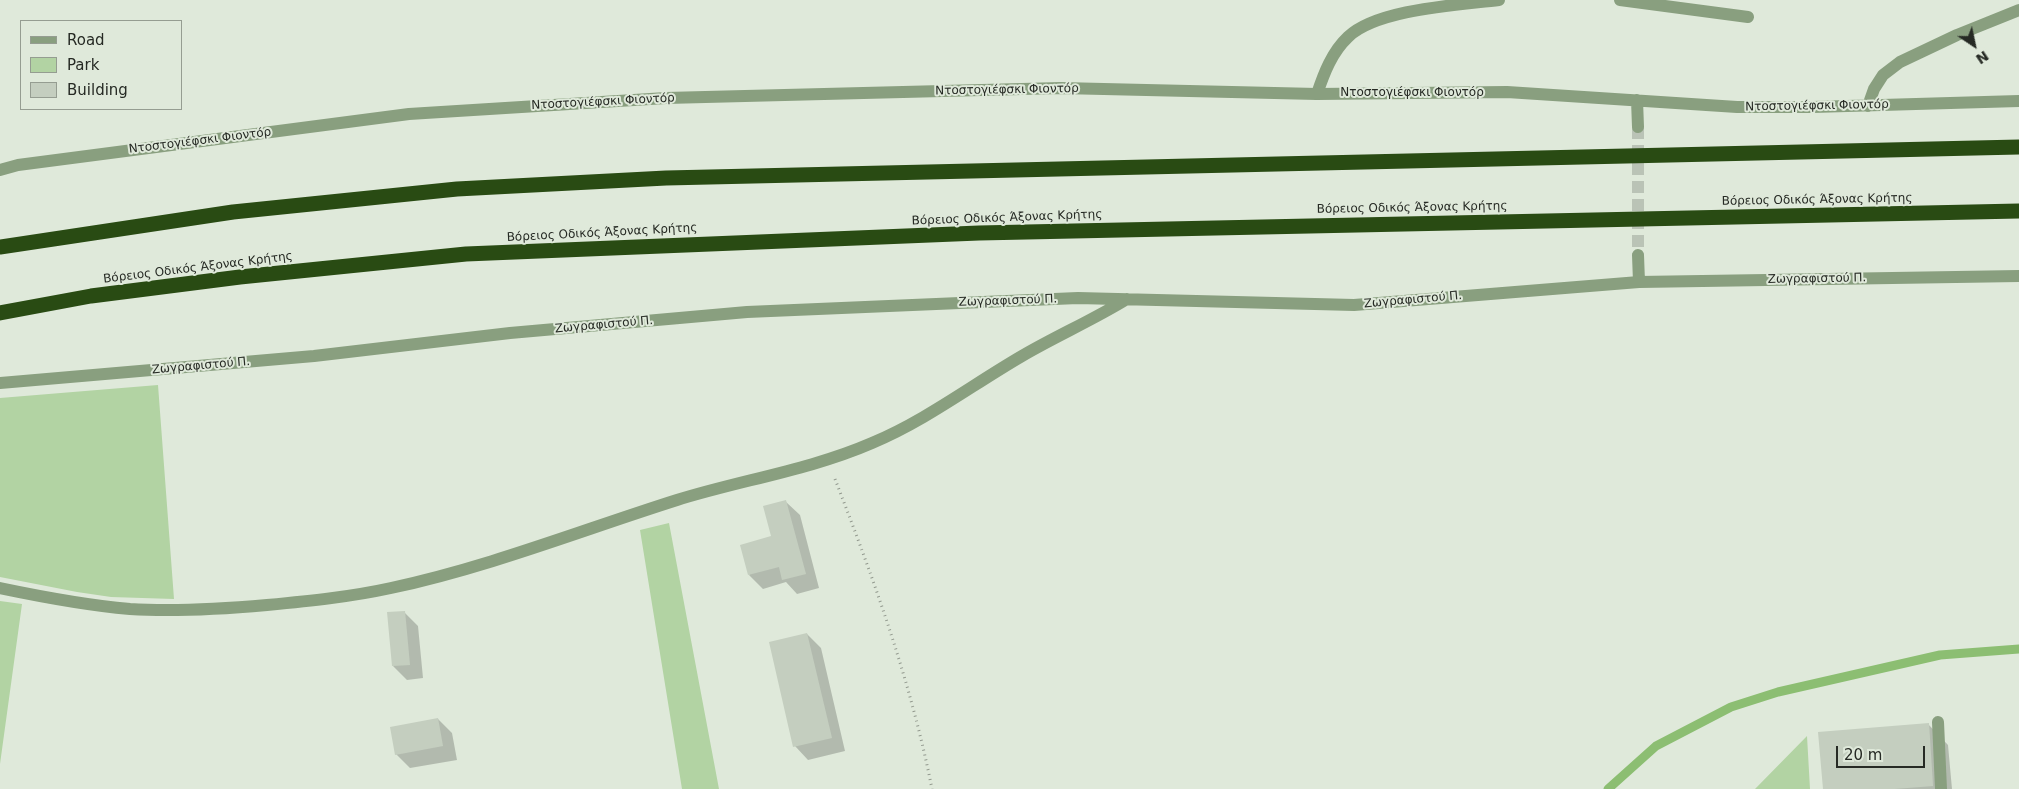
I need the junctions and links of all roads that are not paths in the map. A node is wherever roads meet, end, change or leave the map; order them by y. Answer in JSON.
{"nodes":[{"id":1,"x":1499,"y":0,"type":"edge"},
{"id":2,"x":1620,"y":0,"type":"edge"},
{"id":3,"x":2019,"y":10,"type":"edge"},
{"id":4,"x":1748,"y":17,"type":"dead end"},
{"id":5,"x":1317,"y":94,"type":"junction"},
{"id":6,"x":1637,"y":100,"type":"junction"},
{"id":7,"x":2019,"y":101,"type":"edge"},
{"id":8,"x":1868,"y":106,"type":"junction"},
{"id":9,"x":1638,"y":127,"type":"tunnel mouth"},
{"id":10,"x":2019,"y":147,"type":"edge"},
{"id":11,"x":0,"y":170,"type":"edge"},
{"id":12,"x":2019,"y":211,"type":"edge"},
{"id":13,"x":0,"y":247,"type":"edge"},
{"id":14,"x":1638,"y":255,"type":"tunnel mouth"},
{"id":15,"x":2019,"y":276,"type":"edge"},
{"id":16,"x":1639,"y":282,"type":"junction"},
{"id":17,"x":1127,"y":299,"type":"junction"},
{"id":18,"x":0,"y":313,"type":"edge"},
{"id":19,"x":0,"y":383,"type":"edge"},
{"id":20,"x":0,"y":588,"type":"edge"},
{"id":21,"x":1938,"y":722,"type":"dead end"},
{"id":22,"x":1940,"y":789,"type":"edge"}],
"edges":[{"from":1,"to":5,"type":"street"},
{"from":2,"to":4,"type":"street"},
{"from":3,"to":8,"type":"street"},
{"from":5,"to":6,"type":"street","name":"Ντοστογιέφσκι Φιοντόρ"},
{"from":5,"to":11,"type":"street","name":"Ντοστογιέφσκι Φιοντόρ"},
{"from":6,"to":8,"type":"street","name":"Ντοστογιέφσκι Φιοντόρ"},
{"from":6,"to":9,"type":"street"},
{"from":7,"to":8,"type":"street","name":"Ντοστογιέφσκι Φιοντόρ"},
{"from":10,"to":13,"type":"highway"},
{"from":12,"to":18,"type":"highway","name":"Βόρειος Οδικός Άξονας Κρήτης"},
{"from":14,"to":16,"type":"street"},
{"from":15,"to":16,"type":"street","name":"Ζωγραφιστού Π."},
{"from":16,"to":17,"type":"street","name":"Ζωγραφιστού Π."},
{"from":17,"to":19,"type":"street","name":"Ζωγραφιστού Π."},
{"from":17,"to":20,"type":"street"},
{"from":21,"to":22,"type":"street"}]}
